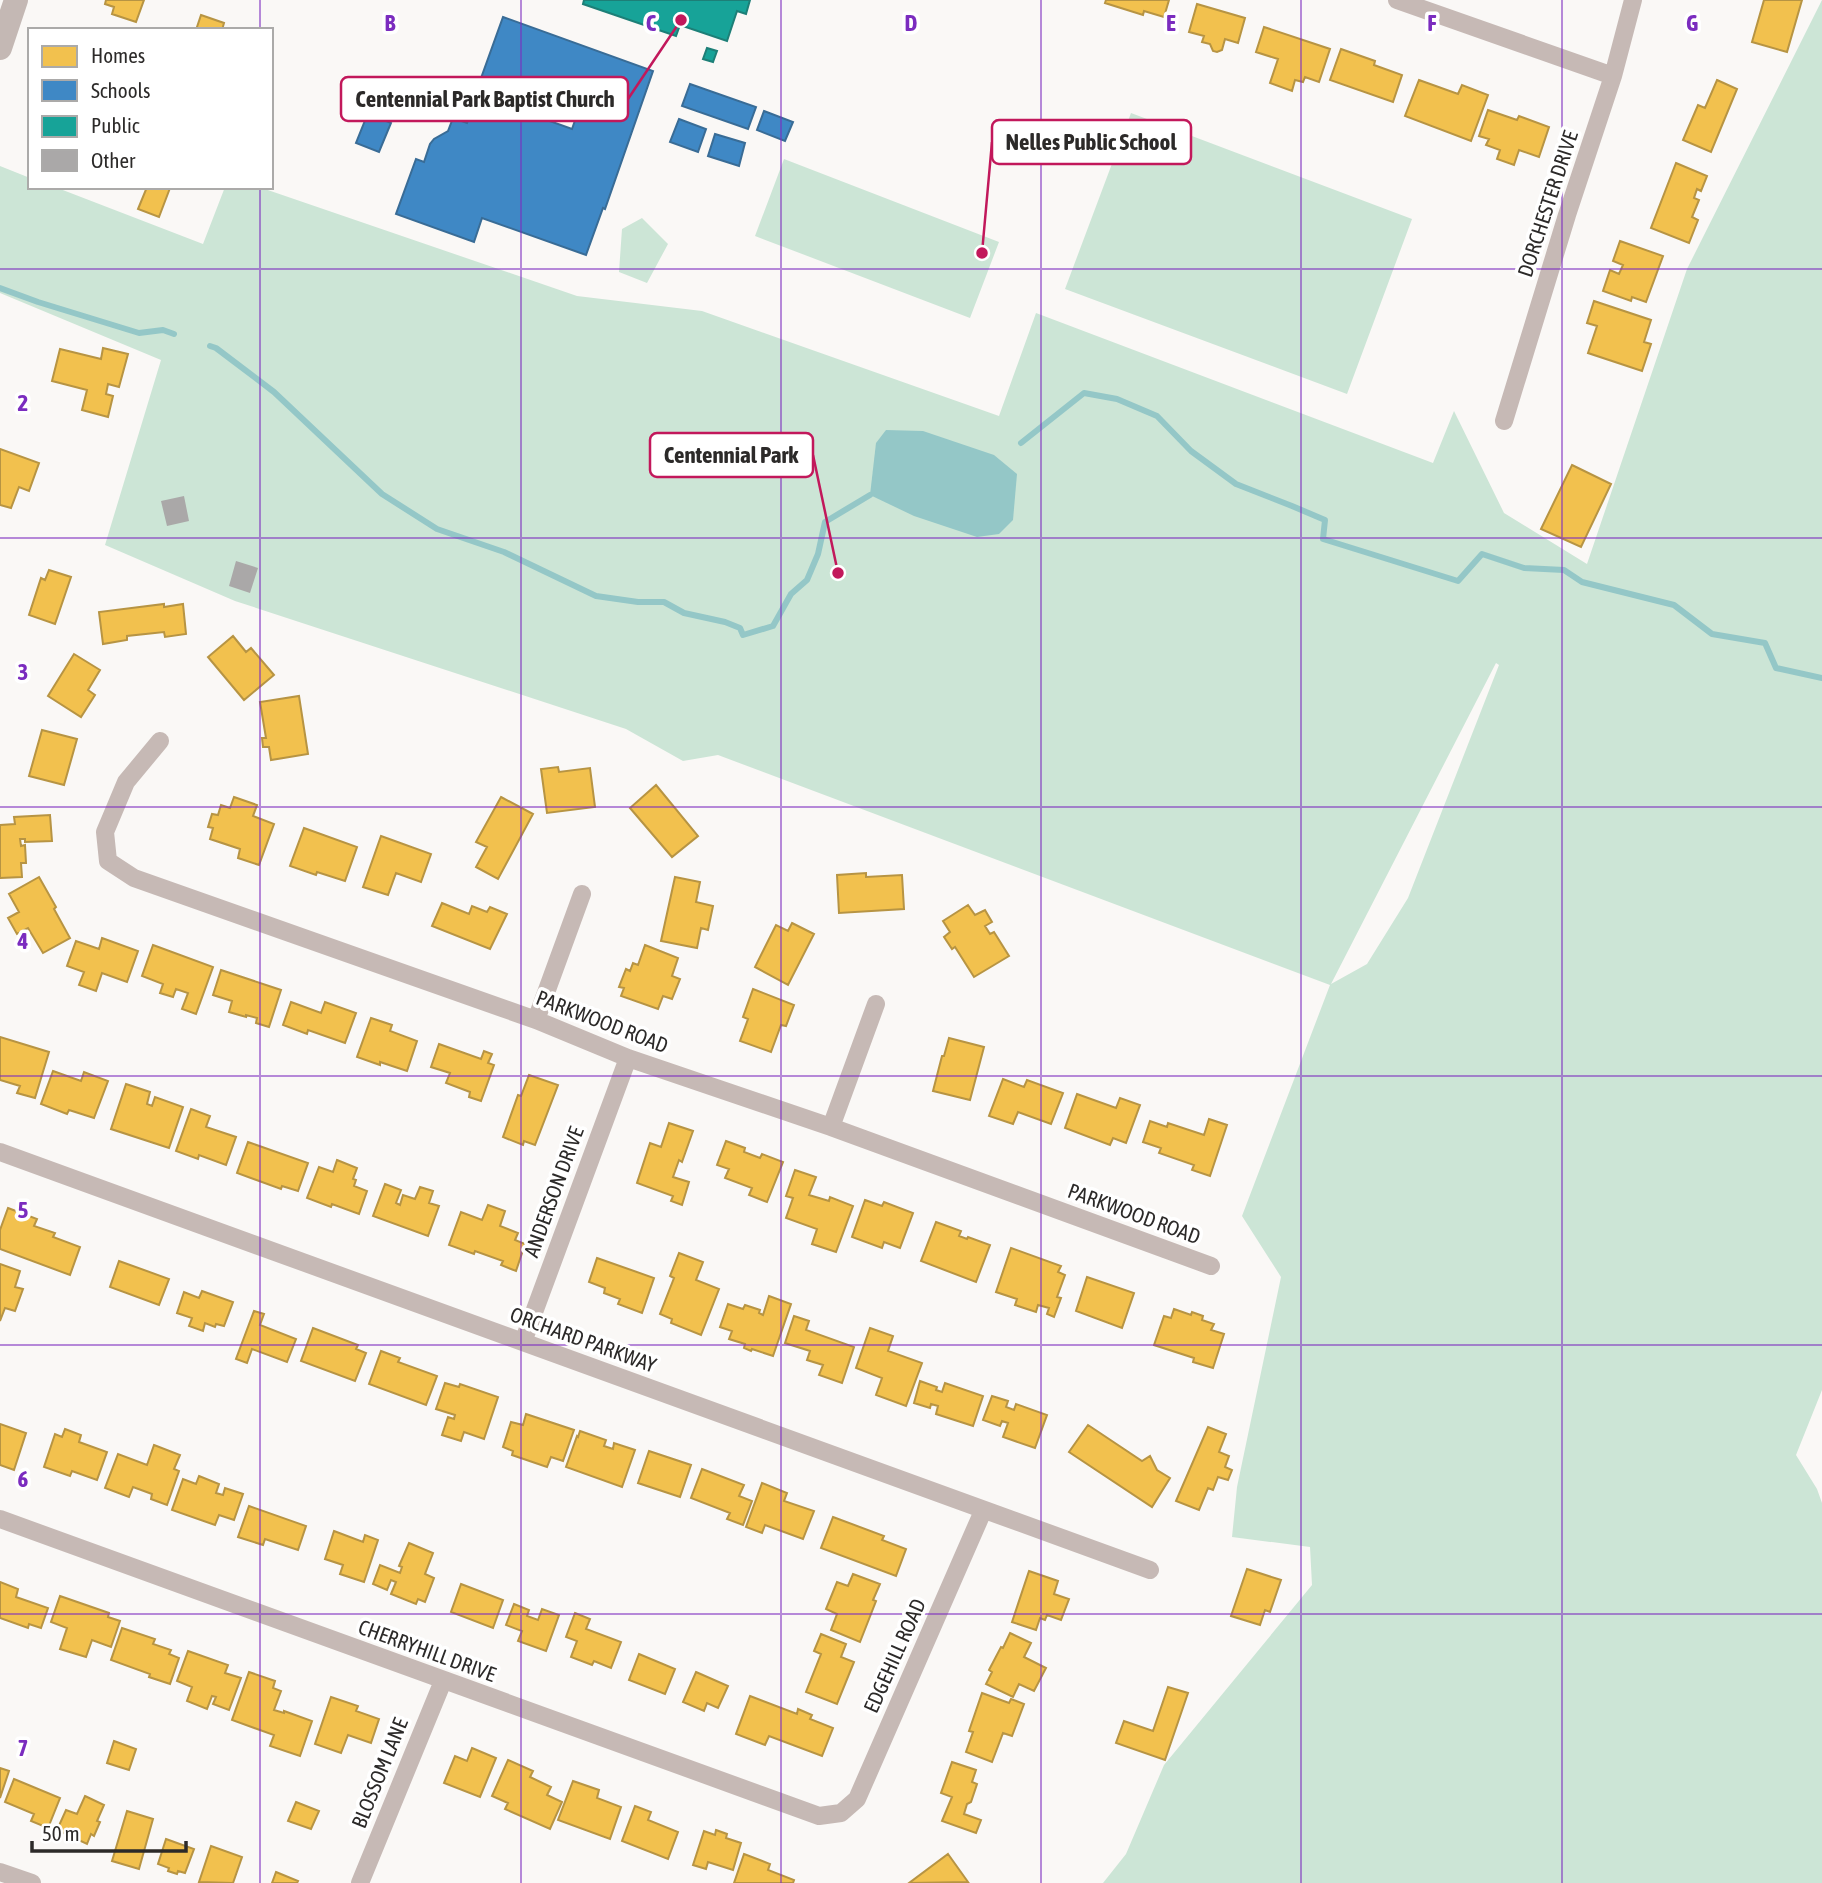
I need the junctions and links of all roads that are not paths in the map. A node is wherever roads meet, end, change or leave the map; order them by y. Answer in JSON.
{"nodes":[{"id":1,"x":16,"y":0,"type":"edge"},
{"id":2,"x":1396,"y":0,"type":"edge"},
{"id":3,"x":1633,"y":0,"type":"edge"},
{"id":4,"x":0,"y":48,"type":"edge"},
{"id":5,"x":1614,"y":76,"type":"junction"},
{"id":6,"x":1504,"y":421,"type":"dead end"},
{"id":7,"x":160,"y":741,"type":"dead end"},
{"id":8,"x":582,"y":894,"type":"dead end"},
{"id":9,"x":876,"y":1004,"type":"dead end"},
{"id":10,"x":536,"y":1020,"type":"junction"},
{"id":11,"x":628,"y":1058,"type":"junction"},
{"id":12,"x":831,"y":1127,"type":"junction"},
{"id":13,"x":0,"y":1152,"type":"edge"},
{"id":14,"x":1211,"y":1266,"type":"dead end"},
{"id":15,"x":523,"y":1342,"type":"junction"},
{"id":16,"x":983,"y":1511,"type":"junction"},
{"id":17,"x":0,"y":1519,"type":"edge"},
{"id":18,"x":1150,"y":1570,"type":"dead end"},
{"id":19,"x":443,"y":1681,"type":"junction"},
{"id":20,"x":841,"y":1813,"type":"joint"},
{"id":21,"x":0,"y":1872,"type":"edge"},
{"id":22,"x":32,"y":1883,"type":"edge"},
{"id":23,"x":360,"y":1883,"type":"edge"}],
"edges":[{"from":1,"to":4,"type":"main road"},
{"from":2,"to":5,"type":"street"},
{"from":3,"to":5,"type":"street","name":"DORCHESTER DRIVE"},
{"from":5,"to":6,"type":"street","name":"DORCHESTER DRIVE"},
{"from":7,"to":10,"type":"street","name":"PARKWOOD ROAD"},
{"from":8,"to":10,"type":"street"},
{"from":9,"to":12,"type":"street"},
{"from":10,"to":11,"type":"street","name":"PARKWOOD ROAD"},
{"from":11,"to":12,"type":"street","name":"PARKWOOD ROAD"},
{"from":11,"to":15,"type":"street","name":"ANDERSON DRIVE"},
{"from":12,"to":14,"type":"street","name":"PARKWOOD ROAD"},
{"from":13,"to":15,"type":"street","name":"ORCHARD PARKWAY"},
{"from":15,"to":16,"type":"street","name":"ORCHARD PARKWAY"},
{"from":16,"to":18,"type":"street","name":"ORCHARD PARKWAY"},
{"from":16,"to":20,"type":"street","name":"EDGEHILL ROAD"},
{"from":17,"to":19,"type":"street","name":"CHERRYHILL DRIVE"},
{"from":19,"to":20,"type":"street","name":"CHERRYHILL DRIVE"},
{"from":19,"to":23,"type":"street","name":"BLOSSOM LANE"},
{"from":21,"to":22,"type":"street"}]}
